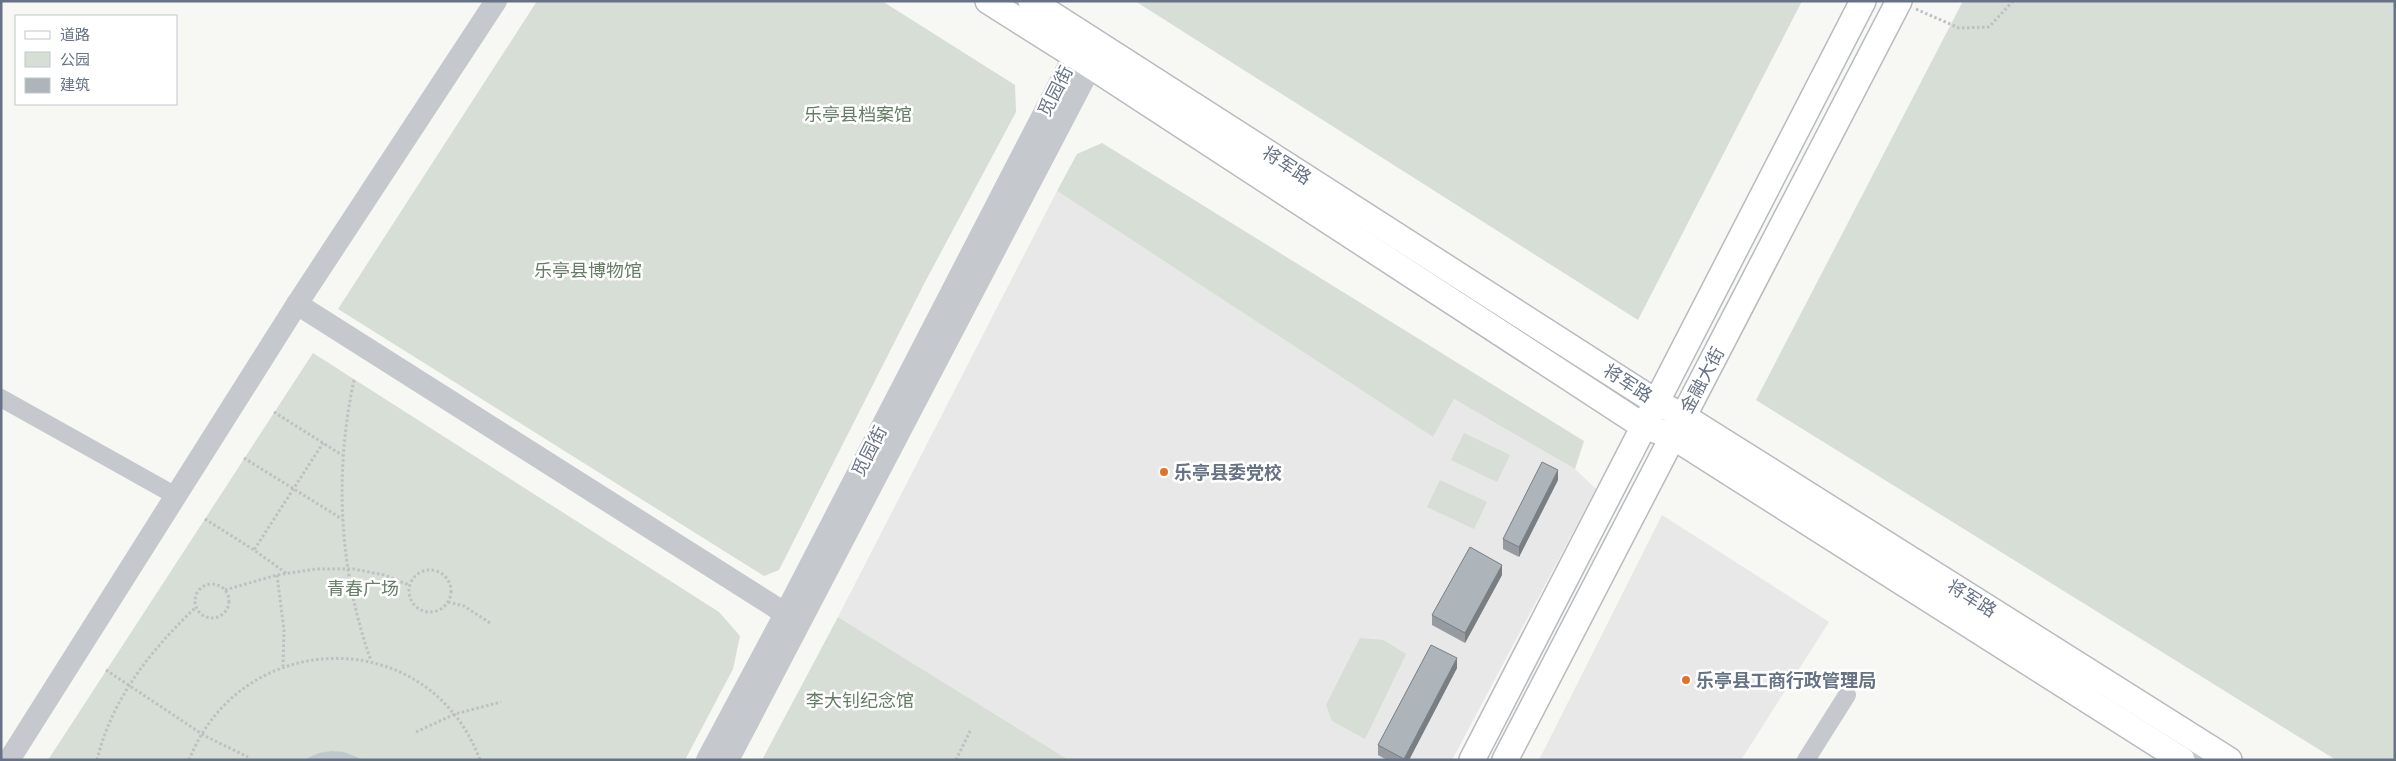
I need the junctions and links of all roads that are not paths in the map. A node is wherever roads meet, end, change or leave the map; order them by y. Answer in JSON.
{"nodes":[{"id":1,"x":496,"y":1,"type":"edge"},
{"id":2,"x":988,"y":1,"type":"edge"},
{"id":3,"x":1031,"y":1,"type":"edge"},
{"id":4,"x":1863,"y":1,"type":"edge"},
{"id":5,"x":1903,"y":3,"type":"edge"},
{"id":6,"x":1096,"y":42,"type":"junction"},
{"id":7,"x":1082,"y":61,"type":"junction"},
{"id":8,"x":297,"y":304,"type":"junction"},
{"id":9,"x":1,"y":398,"type":"edge"},
{"id":10,"x":1656,"y":402,"type":"junction"},
{"id":11,"x":1644,"y":426,"type":"junction"},
{"id":12,"x":1678,"y":426,"type":"junction"},
{"id":13,"x":176,"y":496,"type":"junction"},
{"id":14,"x":792,"y":618,"type":"junction"},
{"id":15,"x":1847,"y":695,"type":"dead end"},
{"id":16,"x":2201,"y":752,"type":"edge"},
{"id":17,"x":9,"y":760,"type":"edge"},
{"id":18,"x":707,"y":760,"type":"edge"},
{"id":19,"x":728,"y":760,"type":"edge"},
{"id":20,"x":1472,"y":760,"type":"edge"},
{"id":21,"x":1505,"y":760,"type":"edge"},
{"id":22,"x":1806,"y":760,"type":"edge"},
{"id":23,"x":2182,"y":760,"type":"edge"},
{"id":24,"x":2229,"y":760,"type":"edge"}],
"edges":[{"from":1,"to":8,"type":"street"},
{"from":2,"to":7,"type":"main road","name":"将军路"},
{"from":3,"to":6,"type":"main road","name":"将军路"},
{"from":4,"to":10,"type":"main road","name":"金融大街"},
{"from":5,"to":12,"type":"main road","name":"金融大街"},
{"from":6,"to":7,"type":"street","name":"觅园街"},
{"from":6,"to":10,"type":"main road","name":"将军路"},
{"from":7,"to":11,"type":"main road","name":"将军路"},
{"from":7,"to":14,"type":"street","name":"觅园街"},
{"from":8,"to":13,"type":"street"},
{"from":8,"to":14,"type":"street"},
{"from":9,"to":13,"type":"street"},
{"from":10,"to":11,"type":"main road","name":"金融大街"},
{"from":10,"to":12,"type":"main road","name":"将军路"},
{"from":11,"to":12,"type":"main road","name":"将军路"},
{"from":11,"to":20,"type":"main road","name":"金融大街"},
{"from":12,"to":16,"type":"main road","name":"将军路"},
{"from":12,"to":21,"type":"main road","name":"金融大街"},
{"from":12,"to":23,"type":"main road","name":"将军路"},
{"from":13,"to":17,"type":"street"},
{"from":14,"to":18,"type":"street","name":"觅园街"},
{"from":14,"to":19,"type":"street","name":"觅园街"},
{"from":15,"to":22,"type":"street"},
{"from":16,"to":24,"type":"main road","name":"将军路"}]}
